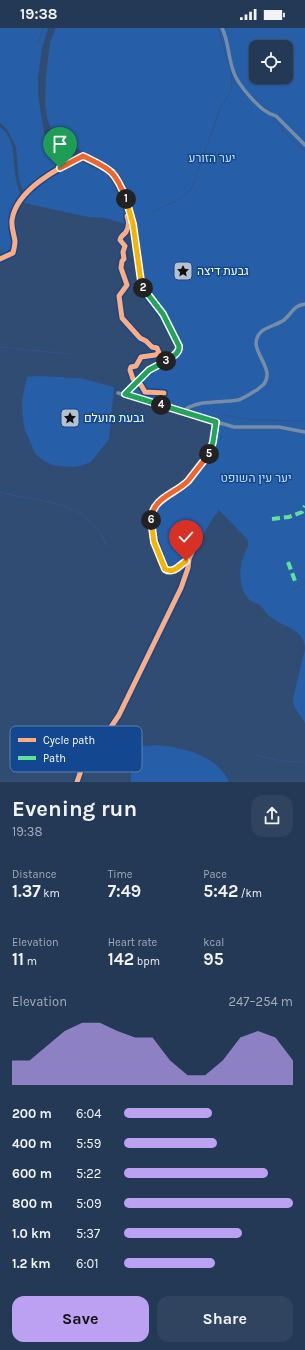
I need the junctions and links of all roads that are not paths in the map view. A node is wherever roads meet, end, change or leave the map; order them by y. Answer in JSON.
{"nodes":[{"id":1,"x":222,"y":28,"type":"edge"},
{"id":2,"x":305,"y":145,"type":"edge"},
{"id":3,"x":0,"y":260,"type":"edge"},
{"id":4,"x":305,"y":304,"type":"edge"},
{"id":5,"x":118,"y":393,"type":"dead end"},
{"id":6,"x":125,"y":394,"type":"junction"},
{"id":7,"x":188,"y":414,"type":"junction"},
{"id":8,"x":216,"y":422,"type":"junction"},
{"id":9,"x":305,"y":432,"type":"edge"},
{"id":10,"x":196,"y":543,"type":"dead end"},
{"id":11,"x":189,"y":559,"type":"junction"},
{"id":12,"x":112,"y":726,"type":"edge"},
{"id":13,"x":80,"y":772,"type":"edge"},
{"id":14,"x":77,"y":782,"type":"edge"}],
"edges":[{"from":1,"to":2,"type":"street"},
{"from":3,"to":6,"type":"street"},
{"from":4,"to":7,"type":"street"},
{"from":5,"to":6,"type":"street"},
{"from":6,"to":7,"type":"street"},
{"from":7,"to":8,"type":"street"},
{"from":8,"to":9,"type":"street"},
{"from":8,"to":11,"type":"street"},
{"from":10,"to":11,"type":"street"},
{"from":11,"to":12,"type":"street"},
{"from":13,"to":14,"type":"street"}]}
